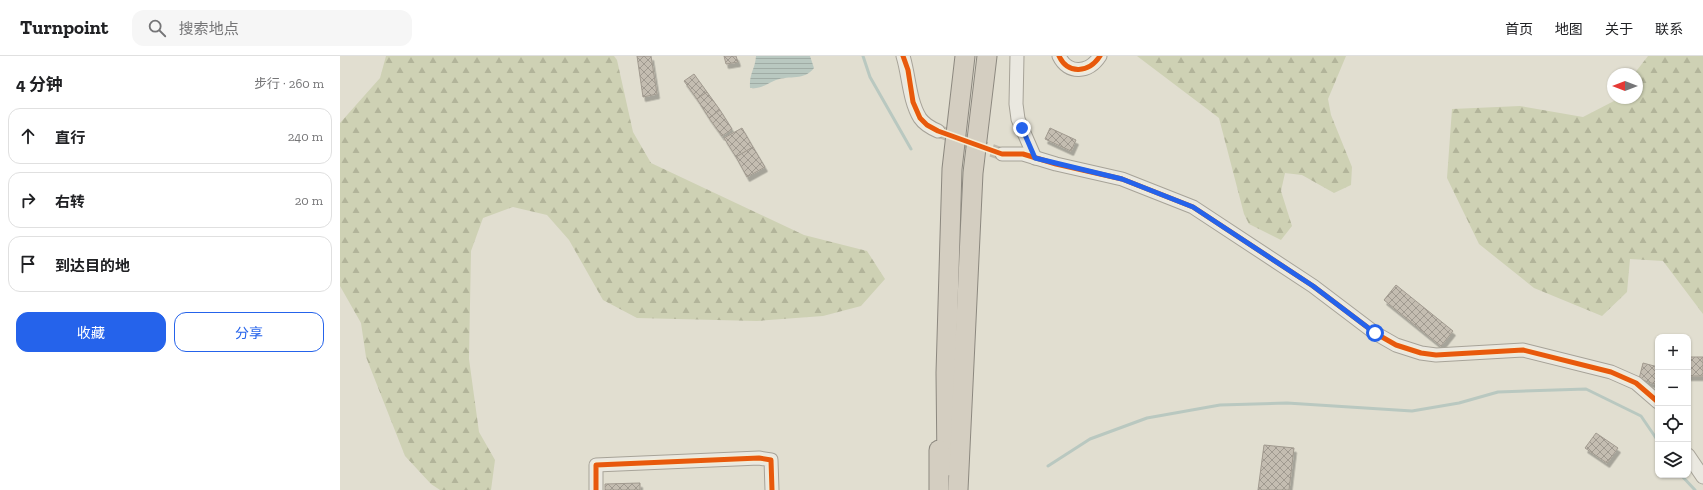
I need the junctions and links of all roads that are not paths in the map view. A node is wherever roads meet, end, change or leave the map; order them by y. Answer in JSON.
{"nodes":[{"id":1,"x":903,"y":56,"type":"edge"},
{"id":2,"x":965,"y":56,"type":"edge"},
{"id":3,"x":987,"y":56,"type":"edge"},
{"id":4,"x":1017,"y":56,"type":"edge"},
{"id":5,"x":1059,"y":56,"type":"edge"},
{"id":6,"x":1100,"y":56,"type":"edge"},
{"id":7,"x":938,"y":131,"type":"tunnel mouth"},
{"id":8,"x":1002,"y":154,"type":"tunnel mouth"},
{"id":9,"x":1035,"y":158,"type":"junction"},
{"id":10,"x":955,"y":373,"type":"junction"},
{"id":11,"x":1655,"y":400,"type":"edge"},
{"id":12,"x":1691,"y":460,"type":"edge"},
{"id":13,"x":1703,"y":478,"type":"edge"},
{"id":14,"x":596,"y":490,"type":"edge"},
{"id":15,"x":772,"y":490,"type":"edge"},
{"id":16,"x":939,"y":490,"type":"edge"},
{"id":17,"x":948,"y":490,"type":"edge"},
{"id":18,"x":958,"y":490,"type":"edge"},
{"id":19,"x":966,"y":490,"type":"edge"}],
"edges":[{"from":1,"to":7,"type":"street"},
{"from":2,"to":10,"type":"highway"},
{"from":3,"to":10,"type":"highway"},
{"from":4,"to":9,"type":"street"},
{"from":5,"to":6,"type":"street"},
{"from":8,"to":9,"type":"street"},
{"from":9,"to":11,"type":"street"},
{"from":10,"to":16,"type":"highway"},
{"from":10,"to":17,"type":"highway"},
{"from":10,"to":18,"type":"highway"},
{"from":10,"to":19,"type":"highway"},
{"from":12,"to":13,"type":"street"},
{"from":14,"to":15,"type":"street"}]}
